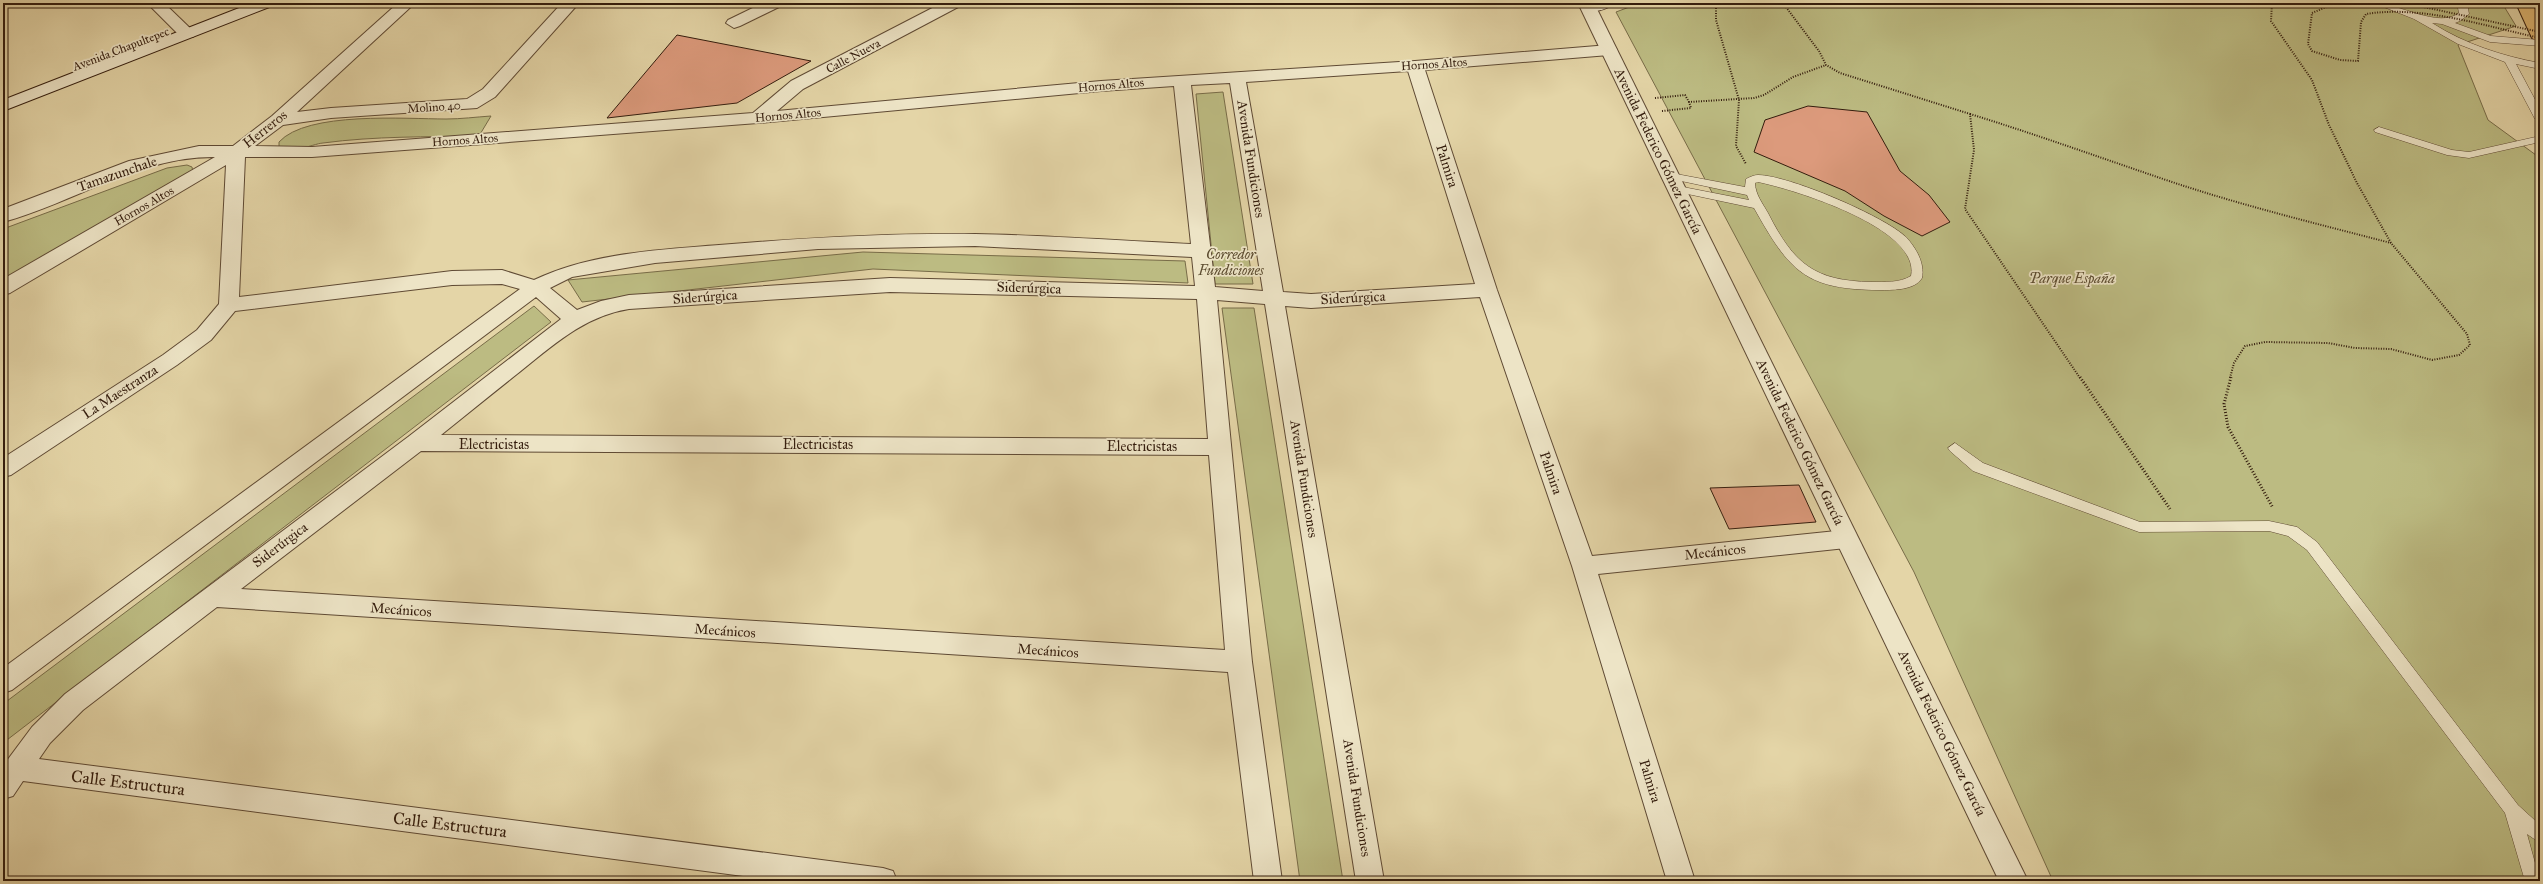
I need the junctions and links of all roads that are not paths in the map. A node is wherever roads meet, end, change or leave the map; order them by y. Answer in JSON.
{"nodes":[{"id":1,"x":155,"y":3,"type":"edge"},
{"id":2,"x":239,"y":3,"type":"edge"},
{"id":3,"x":266,"y":3,"type":"edge"},
{"id":4,"x":407,"y":3,"type":"edge"},
{"id":5,"x":571,"y":3,"type":"edge"},
{"id":6,"x":775,"y":3,"type":"edge"},
{"id":7,"x":954,"y":3,"type":"edge"},
{"id":8,"x":2379,"y":3,"type":"edge"},
{"id":9,"x":2462,"y":3,"type":"edge"},
{"id":10,"x":2524,"y":3,"type":"edge"},
{"id":11,"x":1593,"y":5,"type":"edge"},
{"id":12,"x":2418,"y":18,"type":"junction"},
{"id":13,"x":2443,"y":21,"type":"junction"},
{"id":14,"x":734,"y":23,"type":"dead end"},
{"id":15,"x":184,"y":30,"type":"junction"},
{"id":16,"x":2540,"y":38,"type":"edge"},
{"id":17,"x":2540,"y":43,"type":"edge"},
{"id":18,"x":1609,"y":50,"type":"junction"},
{"id":19,"x":2510,"y":62,"type":"junction"},
{"id":20,"x":1415,"y":66,"type":"junction"},
{"id":21,"x":2540,"y":66,"type":"edge"},
{"id":22,"x":1237,"y":76,"type":"junction"},
{"id":23,"x":1182,"y":80,"type":"junction"},
{"id":24,"x":3,"y":94,"type":"edge"},
{"id":25,"x":3,"y":106,"type":"edge"},
{"id":26,"x":758,"y":118,"type":"junction"},
{"id":27,"x":2540,"y":119,"type":"edge"},
{"id":28,"x":278,"y":120,"type":"junction"},
{"id":29,"x":2379,"y":130,"type":"dead end"},
{"id":30,"x":2540,"y":139,"type":"edge"},
{"id":31,"x":236,"y":152,"type":"junction"},
{"id":32,"x":1674,"y":183,"type":"junction"},
{"id":33,"x":1751,"y":192,"type":"junction"},
{"id":34,"x":1758,"y":205,"type":"junction"},
{"id":35,"x":3,"y":216,"type":"edge"},
{"id":36,"x":1201,"y":251,"type":"junction"},
{"id":37,"x":536,"y":286,"type":"junction"},
{"id":38,"x":3,"y":288,"type":"edge"},
{"id":39,"x":1487,"y":290,"type":"junction"},
{"id":40,"x":1206,"y":293,"type":"junction"},
{"id":41,"x":1274,"y":299,"type":"junction"},
{"id":42,"x":229,"y":305,"type":"junction"},
{"id":43,"x":574,"y":319,"type":"junction"},
{"id":44,"x":416,"y":444,"type":"junction"},
{"id":45,"x":1219,"y":447,"type":"junction"},
{"id":46,"x":1955,"y":448,"type":"dead end"},
{"id":47,"x":3,"y":469,"type":"edge"},
{"id":48,"x":1846,"y":539,"type":"junction"},
{"id":49,"x":1584,"y":566,"type":"junction"},
{"id":50,"x":210,"y":597,"type":"junction"},
{"id":51,"x":1240,"y":662,"type":"junction"},
{"id":52,"x":3,"y":682,"type":"edge"},
{"id":53,"x":10,"y":778,"type":"edge"},
{"id":54,"x":2512,"y":810,"type":"junction"},
{"id":55,"x":2540,"y":835,"type":"edge"},
{"id":56,"x":883,"y":881,"type":"edge"},
{"id":57,"x":1268,"y":881,"type":"edge"},
{"id":58,"x":1370,"y":881,"type":"edge"},
{"id":59,"x":1681,"y":881,"type":"edge"},
{"id":60,"x":2014,"y":881,"type":"edge"},
{"id":61,"x":2533,"y":881,"type":"edge"}],
"edges":[{"from":1,"to":15,"type":"street"},
{"from":2,"to":15,"type":"street","name":"Avenida Chapultepec"},
{"from":3,"to":15,"type":"street"},
{"from":4,"to":28,"type":"street","name":"Herreros"},
{"from":5,"to":28,"type":"street","name":"Molino 40"},
{"from":6,"to":14,"type":"street"},
{"from":7,"to":26,"type":"street","name":"Calle Nueva"},
{"from":8,"to":12,"type":"lane"},
{"from":9,"to":13,"type":"lane"},
{"from":10,"to":16,"type":"highway"},
{"from":11,"to":18,"type":"street","name":"Avenida Federico Gómez García"},
{"from":12,"to":13,"type":"lane"},
{"from":12,"to":19,"type":"lane"},
{"from":13,"to":17,"type":"lane"},
{"from":15,"to":24,"type":"street","name":"Avenida Chapultepec"},
{"from":15,"to":25,"type":"street"},
{"from":18,"to":20,"type":"street","name":"Hornos Altos"},
{"from":18,"to":32,"type":"street","name":"Avenida Federico Gómez García"},
{"from":19,"to":21,"type":"lane"},
{"from":19,"to":27,"type":"lane"},
{"from":20,"to":22,"type":"street","name":"Hornos Altos"},
{"from":20,"to":39,"type":"street","name":"Palmira"},
{"from":22,"to":23,"type":"street","name":"Hornos Altos"},
{"from":22,"to":41,"type":"street","name":"Avenida Fundiciones"},
{"from":23,"to":26,"type":"street","name":"Hornos Altos"},
{"from":23,"to":36,"type":"street"},
{"from":26,"to":31,"type":"street","name":"Hornos Altos"},
{"from":28,"to":31,"type":"street","name":"Herreros"},
{"from":29,"to":30,"type":"lane"},
{"from":31,"to":35,"type":"street","name":"Tamazunchale"},
{"from":31,"to":38,"type":"street","name":"Hornos Altos"},
{"from":31,"to":42,"type":"street","name":"Herreros"},
{"from":32,"to":33,"type":"lane"},
{"from":32,"to":34,"type":"lane"},
{"from":32,"to":48,"type":"street","name":"Avenida Federico Gómez García"},
{"from":33,"to":34,"type":"lane"},
{"from":33,"to":34,"type":"lane"},
{"from":36,"to":37,"type":"street"},
{"from":36,"to":40,"type":"street"},
{"from":37,"to":42,"type":"street"},
{"from":37,"to":43,"type":"street"},
{"from":37,"to":52,"type":"street"},
{"from":39,"to":41,"type":"street","name":"Siderúrgica"},
{"from":39,"to":49,"type":"street","name":"Palmira"},
{"from":40,"to":41,"type":"street","name":"Siderúrgica"},
{"from":40,"to":43,"type":"street","name":"Siderúrgica"},
{"from":40,"to":45,"type":"street"},
{"from":41,"to":58,"type":"street","name":"Avenida Fundiciones"},
{"from":42,"to":47,"type":"street","name":"La Maestranza"},
{"from":43,"to":44,"type":"street","name":"Siderúrgica"},
{"from":44,"to":45,"type":"street","name":"Electricistas"},
{"from":44,"to":50,"type":"street","name":"Siderúrgica"},
{"from":45,"to":51,"type":"street"},
{"from":46,"to":54,"type":"lane"},
{"from":48,"to":49,"type":"street","name":"Mecánicos"},
{"from":48,"to":60,"type":"street","name":"Avenida Federico Gómez García"},
{"from":49,"to":59,"type":"street","name":"Palmira"},
{"from":50,"to":51,"type":"street","name":"Mecánicos"},
{"from":50,"to":53,"type":"street","name":"Siderúrgica"},
{"from":51,"to":57,"type":"street"},
{"from":53,"to":56,"type":"street","name":"Calle Estructura"},
{"from":54,"to":55,"type":"lane"},
{"from":54,"to":61,"type":"lane"}]}
